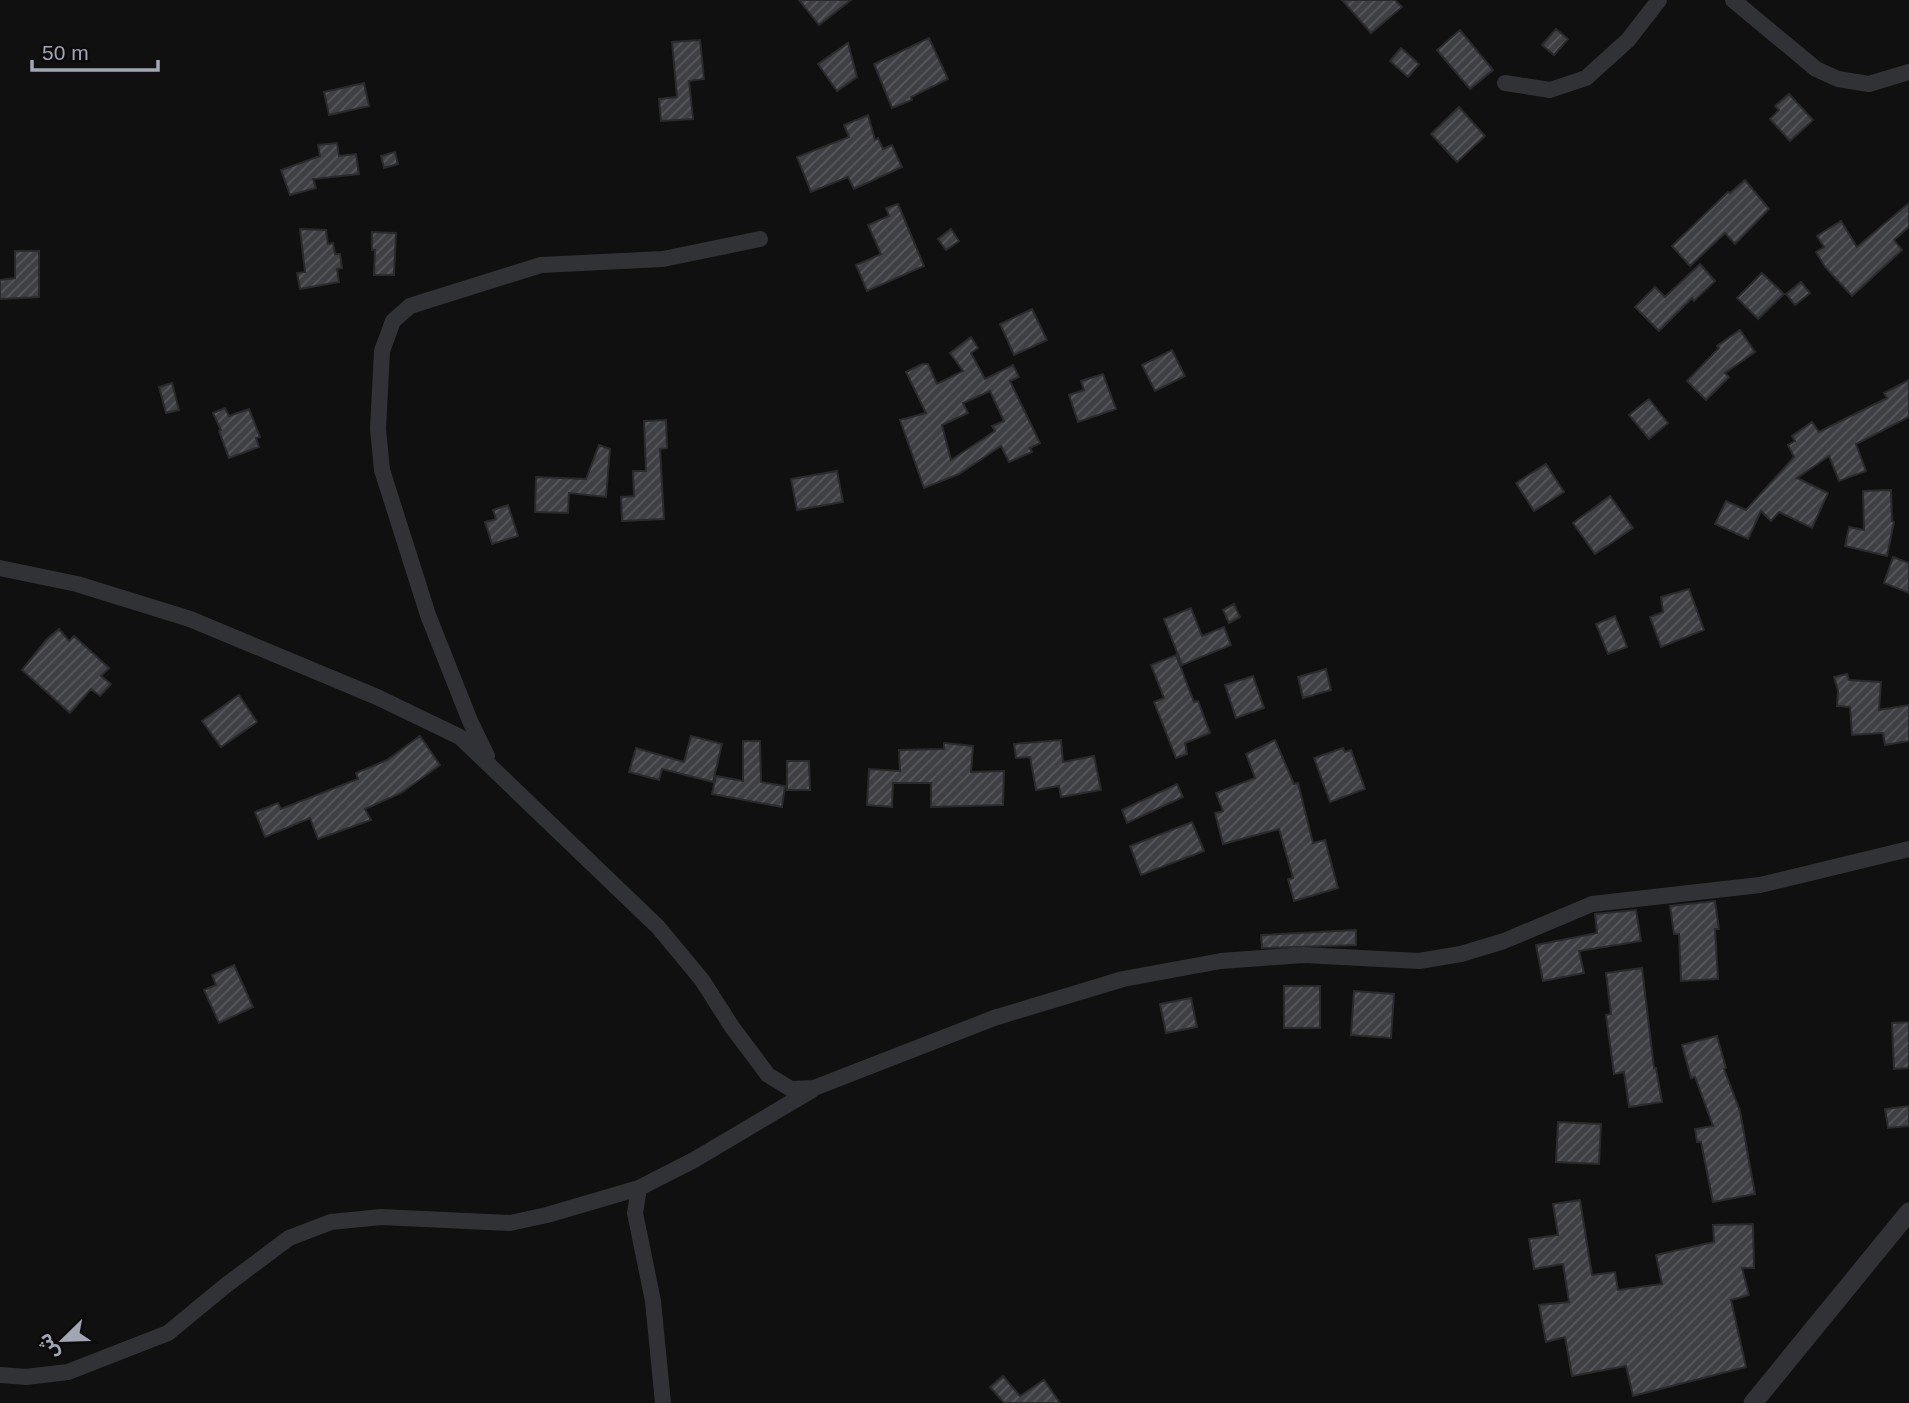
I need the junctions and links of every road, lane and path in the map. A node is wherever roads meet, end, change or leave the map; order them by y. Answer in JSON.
{"nodes":[{"id":1,"x":1659,"y":0,"type":"edge"},
{"id":2,"x":1733,"y":0,"type":"edge"},
{"id":3,"x":1909,"y":72,"type":"edge"},
{"id":4,"x":1505,"y":83,"type":"dead end"},
{"id":5,"x":760,"y":239,"type":"dead end"},
{"id":6,"x":0,"y":568,"type":"edge"},
{"id":7,"x":492,"y":765,"type":"junction"},
{"id":8,"x":1909,"y":849,"type":"edge"},
{"id":9,"x":814,"y":1088,"type":"junction"},
{"id":10,"x":639,"y":1188,"type":"junction"},
{"id":11,"x":1909,"y":1212,"type":"edge"},
{"id":12,"x":0,"y":1375,"type":"edge"},
{"id":13,"x":663,"y":1403,"type":"edge"},
{"id":14,"x":1754,"y":1403,"type":"edge"}],
"edges":[{"from":1,"to":4,"type":"street"},
{"from":2,"to":3,"type":"street"},
{"from":5,"to":7,"type":"street"},
{"from":6,"to":7,"type":"street"},
{"from":7,"to":9,"type":"street"},
{"from":8,"to":9,"type":"street"},
{"from":9,"to":10,"type":"street"},
{"from":10,"to":12,"type":"street"},
{"from":10,"to":13,"type":"street"},
{"from":11,"to":14,"type":"street"}]}
